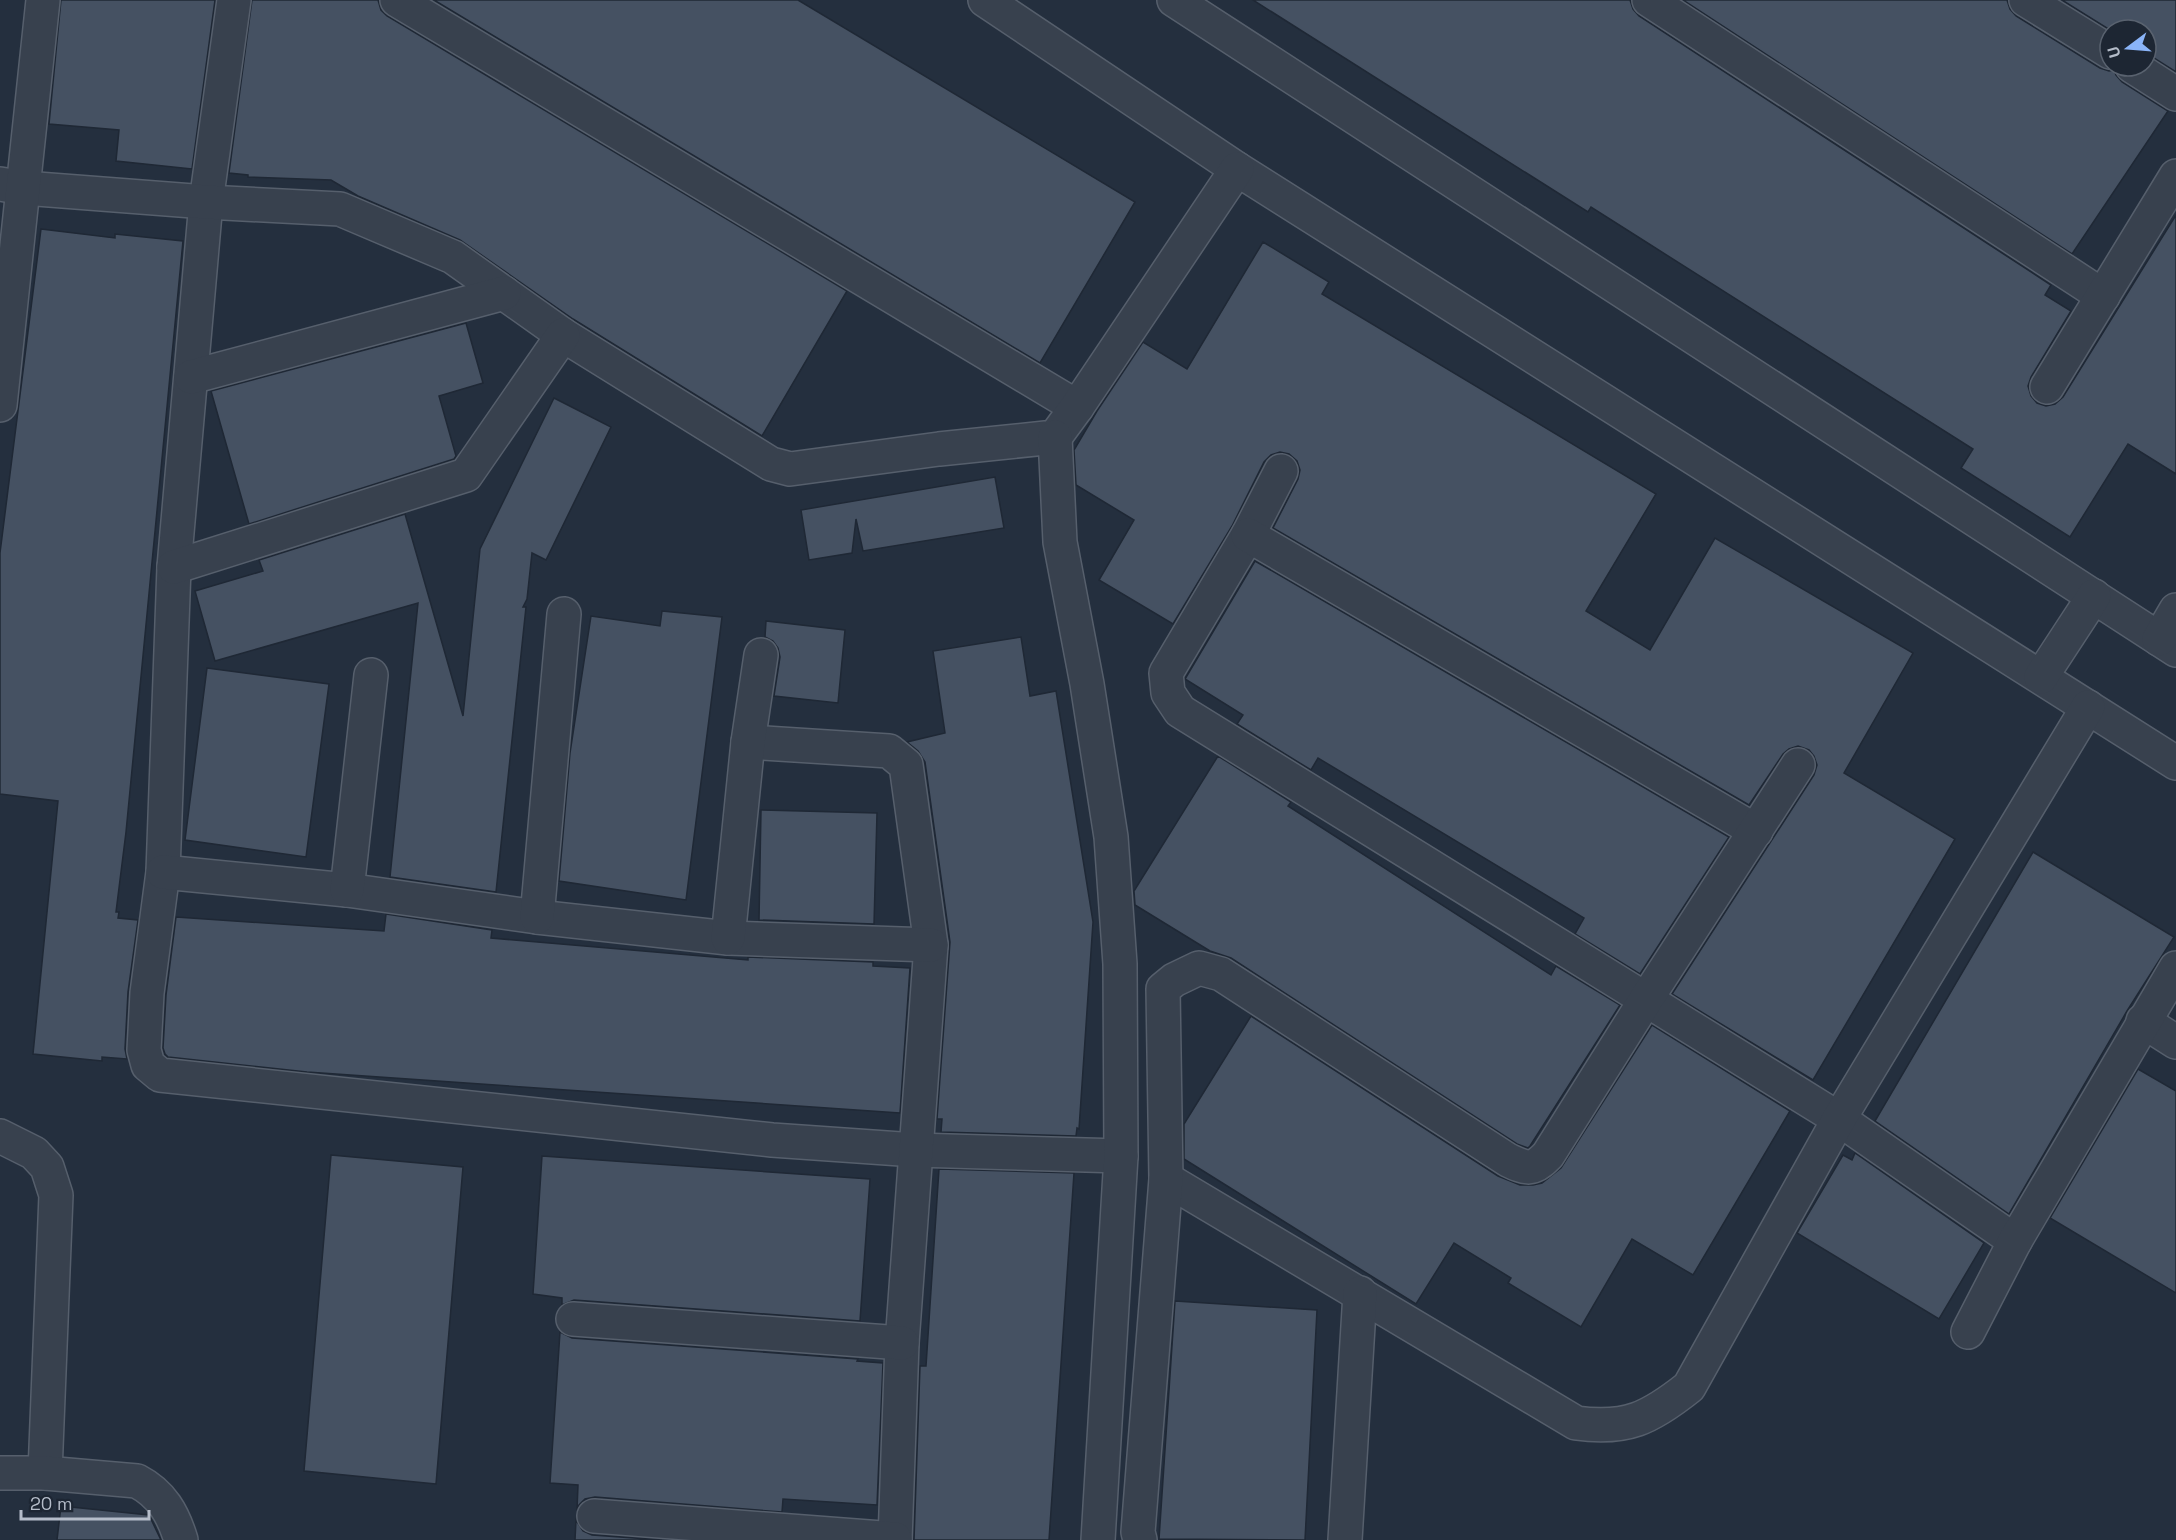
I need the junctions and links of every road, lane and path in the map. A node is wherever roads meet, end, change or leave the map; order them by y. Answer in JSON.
{"nodes":[{"id":1,"x":43,"y":0,"type":"edge"},
{"id":2,"x":234,"y":0,"type":"edge"},
{"id":3,"x":398,"y":0,"type":"edge"},
{"id":4,"x":985,"y":0,"type":"edge"},
{"id":5,"x":1174,"y":0,"type":"edge"},
{"id":6,"x":1649,"y":0,"type":"edge"},
{"id":7,"x":2026,"y":0,"type":"edge"},
{"id":8,"x":2098,"y":45,"type":"edge"},
{"id":9,"x":2151,"y":78,"type":"edge"},
{"id":10,"x":2176,"y":94,"type":"edge"},
{"id":11,"x":1237,"y":169,"type":"junction"},
{"id":12,"x":2176,"y":176,"type":"edge"},
{"id":13,"x":12,"y":186,"type":"edge"},
{"id":14,"x":206,"y":202,"type":"junction"},
{"id":15,"x":504,"y":292,"type":"junction"},
{"id":16,"x":2103,"y":296,"type":"junction"},
{"id":17,"x":563,"y":335,"type":"junction"},
{"id":18,"x":191,"y":377,"type":"junction"},
{"id":19,"x":2047,"y":387,"type":"dead end"},
{"id":20,"x":0,"y":405,"type":"edge"},
{"id":21,"x":1077,"y":407,"type":"junction"},
{"id":22,"x":1055,"y":437,"type":"junction"},
{"id":23,"x":1281,"y":471,"type":"dead end"},
{"id":24,"x":1248,"y":534,"type":"junction"},
{"id":25,"x":174,"y":567,"type":"junction"},
{"id":26,"x":2094,"y":596,"type":"junction"},
{"id":27,"x":2176,"y":610,"type":"edge"},
{"id":28,"x":564,"y":614,"type":"dead end"},
{"id":29,"x":2168,"y":645,"type":"edge"},
{"id":30,"x":761,"y":654,"type":"dead end"},
{"id":31,"x":371,"y":675,"type":"dead end"},
{"id":32,"x":2041,"y":677,"type":"junction"},
{"id":33,"x":2088,"y":707,"type":"junction"},
{"id":34,"x":748,"y":742,"type":"junction"},
{"id":35,"x":2176,"y":763,"type":"edge"},
{"id":36,"x":1798,"y":765,"type":"dead end"},
{"id":37,"x":1756,"y":831,"type":"junction"},
{"id":38,"x":163,"y":872,"type":"junction"},
{"id":39,"x":347,"y":890,"type":"junction"},
{"id":40,"x":537,"y":916,"type":"junction"},
{"id":41,"x":728,"y":938,"type":"junction"},
{"id":42,"x":931,"y":945,"type":"junction"},
{"id":43,"x":2176,"y":968,"type":"edge"},
{"id":44,"x":1645,"y":1001,"type":"junction"},
{"id":45,"x":2144,"y":1021,"type":"junction"},
{"id":46,"x":2176,"y":1042,"type":"edge"},
{"id":47,"x":1839,"y":1119,"type":"junction"},
{"id":48,"x":0,"y":1136,"type":"edge"},
{"id":49,"x":915,"y":1150,"type":"junction"},
{"id":50,"x":1121,"y":1156,"type":"junction"},
{"id":51,"x":1166,"y":1179,"type":"junction"},
{"id":52,"x":2015,"y":1241,"type":"junction"},
{"id":53,"x":1360,"y":1293,"type":"junction"},
{"id":54,"x":573,"y":1319,"type":"dead end"},
{"id":55,"x":1968,"y":1332,"type":"dead end"},
{"id":56,"x":902,"y":1343,"type":"junction"},
{"id":57,"x":0,"y":1473,"type":"edge"},
{"id":58,"x":45,"y":1473,"type":"junction"},
{"id":59,"x":594,"y":1516,"type":"dead end"},
{"id":60,"x":181,"y":1540,"type":"edge"},
{"id":61,"x":895,"y":1540,"type":"edge"},
{"id":62,"x":1098,"y":1540,"type":"edge"},
{"id":63,"x":1140,"y":1540,"type":"edge"},
{"id":64,"x":1345,"y":1540,"type":"edge"}],
"edges":[{"from":1,"to":13,"type":"street"},
{"from":2,"to":14,"type":"street"},
{"from":3,"to":21,"type":"street"},
{"from":4,"to":11,"type":"street"},
{"from":5,"to":26,"type":"street"},
{"from":6,"to":16,"type":"street"},
{"from":7,"to":8,"type":"street"},
{"from":9,"to":10,"type":"street"},
{"from":11,"to":21,"type":"street"},
{"from":11,"to":32,"type":"street"},
{"from":12,"to":16,"type":"street"},
{"from":13,"to":14,"type":"street"},
{"from":13,"to":20,"type":"street"},
{"from":14,"to":15,"type":"street"},
{"from":14,"to":18,"type":"street"},
{"from":15,"to":17,"type":"street"},
{"from":15,"to":18,"type":"street"},
{"from":16,"to":19,"type":"street"},
{"from":17,"to":22,"type":"street"},
{"from":17,"to":25,"type":"street"},
{"from":18,"to":25,"type":"street"},
{"from":21,"to":22,"type":"street"},
{"from":22,"to":50,"type":"street"},
{"from":23,"to":24,"type":"street"},
{"from":24,"to":37,"type":"street"},
{"from":24,"to":44,"type":"street"},
{"from":25,"to":38,"type":"street"},
{"from":26,"to":29,"type":"street"},
{"from":26,"to":32,"type":"street"},
{"from":27,"to":29,"type":"street"},
{"from":28,"to":40,"type":"street"},
{"from":30,"to":34,"type":"street"},
{"from":31,"to":39,"type":"street"},
{"from":32,"to":33,"type":"street"},
{"from":33,"to":35,"type":"street"},
{"from":33,"to":47,"type":"street"},
{"from":34,"to":41,"type":"street"},
{"from":34,"to":42,"type":"street"},
{"from":36,"to":37,"type":"street"},
{"from":37,"to":44,"type":"street"},
{"from":38,"to":39,"type":"street"},
{"from":38,"to":49,"type":"street"},
{"from":39,"to":40,"type":"street"},
{"from":40,"to":41,"type":"street"},
{"from":41,"to":42,"type":"street"},
{"from":42,"to":49,"type":"street"},
{"from":43,"to":45,"type":"street"},
{"from":44,"to":47,"type":"street"},
{"from":44,"to":51,"type":"street"},
{"from":45,"to":46,"type":"street"},
{"from":45,"to":52,"type":"street"},
{"from":47,"to":52,"type":"street"},
{"from":47,"to":53,"type":"street"},
{"from":48,"to":58,"type":"street"},
{"from":49,"to":50,"type":"street"},
{"from":49,"to":56,"type":"street"},
{"from":50,"to":62,"type":"street"},
{"from":51,"to":53,"type":"street"},
{"from":51,"to":63,"type":"street"},
{"from":52,"to":55,"type":"street"},
{"from":53,"to":64,"type":"street"},
{"from":54,"to":56,"type":"street"},
{"from":56,"to":61,"type":"street"},
{"from":57,"to":58,"type":"street"},
{"from":58,"to":60,"type":"street"},
{"from":59,"to":61,"type":"street"}]}
